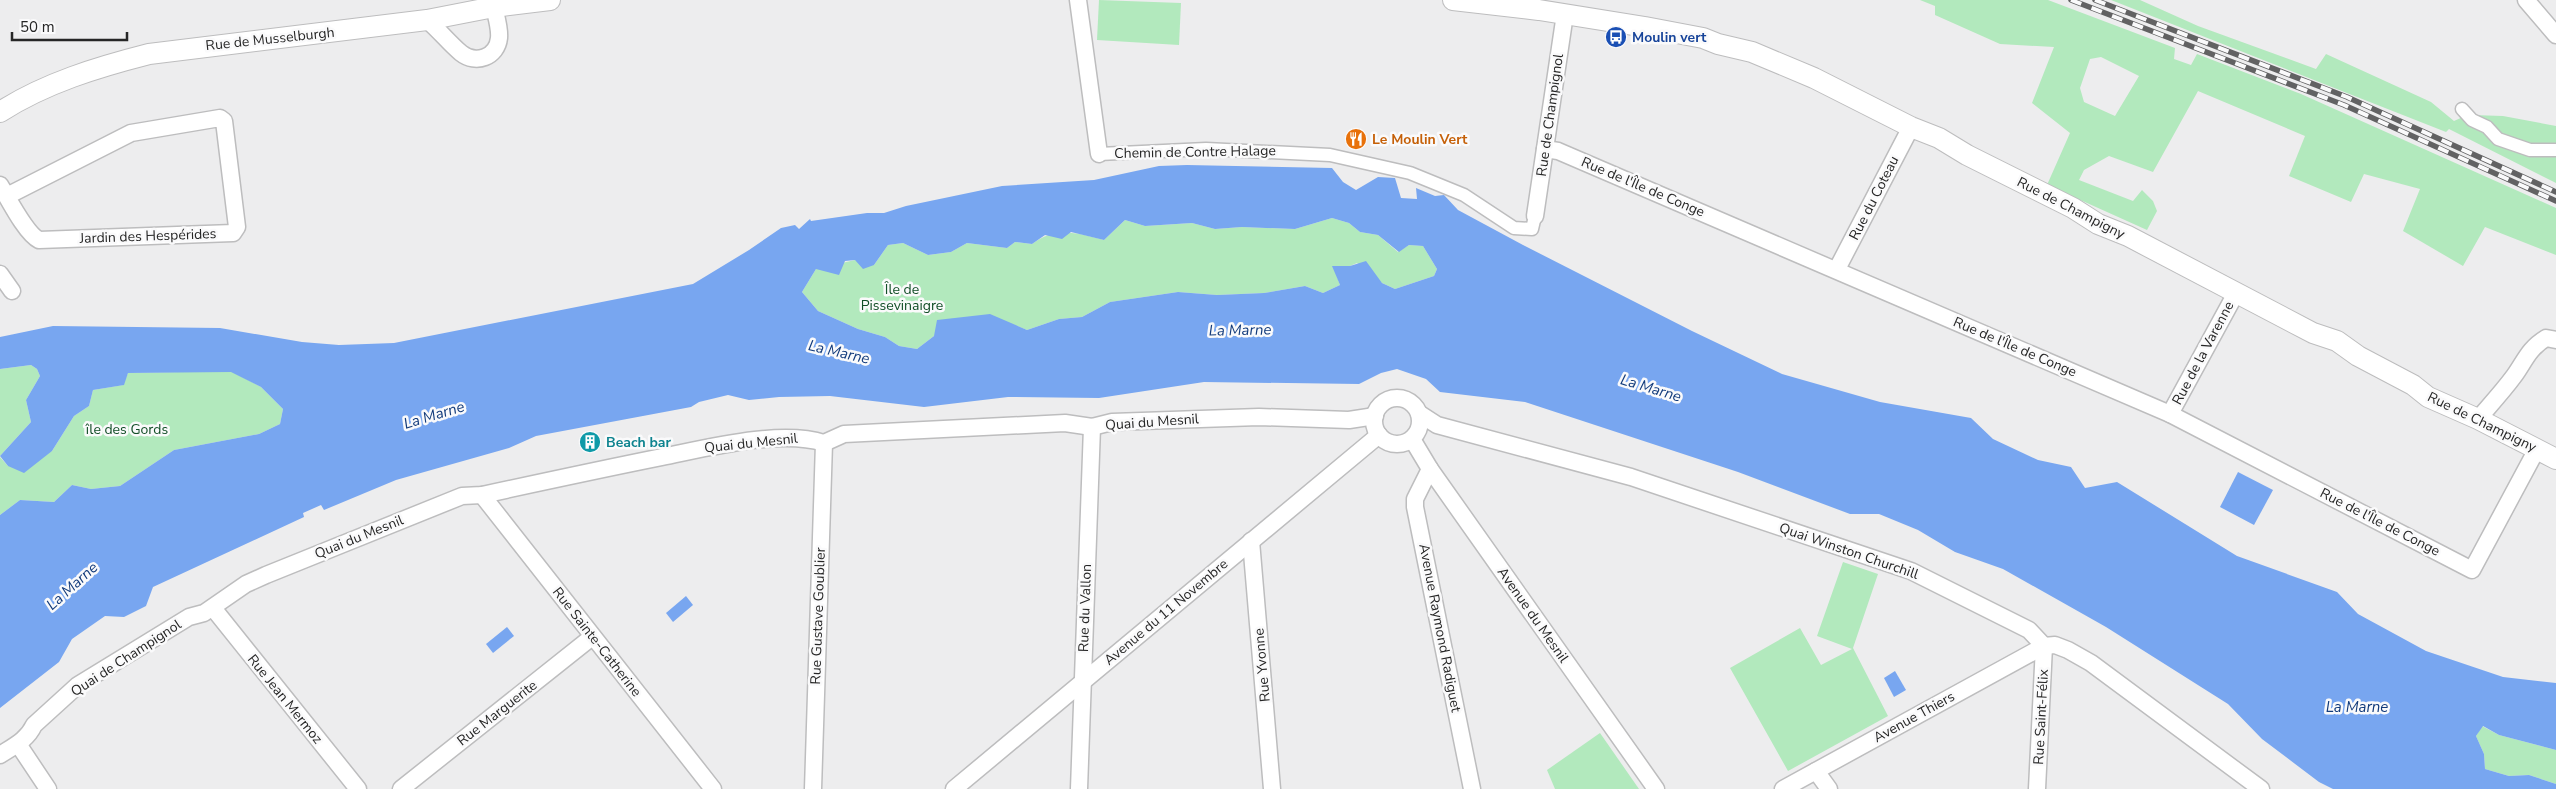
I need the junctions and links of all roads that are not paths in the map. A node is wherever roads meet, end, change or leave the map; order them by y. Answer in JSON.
{"nodes":[{"id":1,"x":550,"y":0,"type":"edge"},
{"id":2,"x":1078,"y":0,"type":"edge"},
{"id":3,"x":1454,"y":0,"type":"edge"},
{"id":4,"x":2526,"y":0,"type":"edge"},
{"id":5,"x":494,"y":7,"type":"junction"},
{"id":6,"x":1564,"y":14,"type":"junction"},
{"id":7,"x":427,"y":20,"type":"junction"},
{"id":8,"x":2556,"y":35,"type":"edge"},
{"id":9,"x":2462,"y":108,"type":"dead end"},
{"id":10,"x":0,"y":112,"type":"edge"},
{"id":11,"x":1911,"y":127,"type":"junction"},
{"id":12,"x":1546,"y":149,"type":"junction"},
{"id":13,"x":2556,"y":150,"type":"edge"},
{"id":14,"x":1099,"y":154,"type":"joint"},
{"id":15,"x":3,"y":190,"type":"edge"},
{"id":16,"x":1535,"y":216,"type":"joint"},
{"id":17,"x":1837,"y":269,"type":"junction"},
{"id":18,"x":0,"y":274,"type":"edge"},
{"id":19,"x":12,"y":291,"type":"dead end"},
{"id":20,"x":2236,"y":293,"type":"junction"},
{"id":21,"x":2556,"y":340,"type":"edge"},
{"id":22,"x":1420,"y":414,"type":"junction"},
{"id":23,"x":2170,"y":414,"type":"junction"},
{"id":24,"x":1375,"y":416,"type":"junction"},
{"id":25,"x":2478,"y":419,"type":"junction"},
{"id":26,"x":1092,"y":427,"type":"junction"},
{"id":27,"x":1379,"y":435,"type":"junction"},
{"id":28,"x":1412,"y":439,"type":"junction"},
{"id":29,"x":824,"y":443,"type":"junction"},
{"id":30,"x":2537,"y":449,"type":"junction"},
{"id":31,"x":2556,"y":459,"type":"edge"},
{"id":32,"x":1430,"y":469,"type":"junction"},
{"id":33,"x":482,"y":495,"type":"junction"},
{"id":34,"x":1251,"y":541,"type":"junction"},
{"id":35,"x":213,"y":608,"type":"junction"},
{"id":36,"x":592,"y":637,"type":"junction"},
{"id":37,"x":2044,"y":646,"type":"junction"},
{"id":38,"x":1082,"y":683,"type":"junction"},
{"id":39,"x":18,"y":744,"type":"junction"},
{"id":40,"x":0,"y":755,"type":"edge"},
{"id":41,"x":1816,"y":771,"type":"junction"},
{"id":42,"x":48,"y":789,"type":"edge"},
{"id":43,"x":358,"y":789,"type":"edge"},
{"id":44,"x":401,"y":789,"type":"edge"},
{"id":45,"x":713,"y":789,"type":"edge"},
{"id":46,"x":813,"y":789,"type":"edge"},
{"id":47,"x":954,"y":789,"type":"edge"},
{"id":48,"x":1080,"y":789,"type":"edge"},
{"id":49,"x":1272,"y":789,"type":"edge"},
{"id":50,"x":1472,"y":789,"type":"edge"},
{"id":51,"x":1656,"y":789,"type":"edge"},
{"id":52,"x":1783,"y":789,"type":"edge"},
{"id":53,"x":1829,"y":789,"type":"edge"},
{"id":54,"x":2037,"y":789,"type":"edge"},
{"id":55,"x":2261,"y":789,"type":"edge"}],
"edges":[{"from":1,"to":5,"type":"street","name":"Rue de Musselburgh"},
{"from":2,"to":14,"type":"street"},
{"from":3,"to":6,"type":"street"},
{"from":4,"to":8,"type":"street"},
{"from":5,"to":7,"type":"street","name":"Rue de Musselburgh"},
{"from":5,"to":7,"type":"street"},
{"from":6,"to":11,"type":"street","name":"Rue de Champigny"},
{"from":6,"to":12,"type":"street","name":"Rue de Champignol"},
{"from":7,"to":10,"type":"street","name":"Rue de Musselburgh"},
{"from":9,"to":13,"type":"street"},
{"from":11,"to":17,"type":"street","name":"Rue du Coteau"},
{"from":11,"to":20,"type":"street","name":"Rue de Champigny"},
{"from":12,"to":16,"type":"street","name":"Rue de Champignol"},
{"from":12,"to":17,"type":"street","name":"Rue de l'Île de Conge"},
{"from":14,"to":16,"type":"street","name":"Chemin de Contre Halage"},
{"from":15,"to":15,"type":"street","name":"Jardin des Hespérides"},
{"from":17,"to":23,"type":"street","name":"Rue de l'Île de Conge"},
{"from":18,"to":19,"type":"street"},
{"from":20,"to":23,"type":"street","name":"Rue de la Varenne"},
{"from":20,"to":25,"type":"street","name":"Rue de Champigny"},
{"from":21,"to":25,"type":"street"},
{"from":22,"to":24,"type":"street"},
{"from":22,"to":28,"type":"street"},
{"from":22,"to":37,"type":"street","name":"Quai Winston Churchill"},
{"from":23,"to":30,"type":"street","name":"Rue de l'Île de Conge"},
{"from":24,"to":26,"type":"street","name":"Quai du Mesnil"},
{"from":24,"to":27,"type":"street"},
{"from":25,"to":30,"type":"street","name":"Rue de Champigny"},
{"from":26,"to":29,"type":"street","name":"Quai du Mesnil"},
{"from":26,"to":38,"type":"street","name":"Rue du Vallon"},
{"from":27,"to":28,"type":"street"},
{"from":27,"to":34,"type":"street","name":"Avenue du 11 Novembre"},
{"from":28,"to":32,"type":"street","name":"Avenue du Mesnil"},
{"from":29,"to":33,"type":"street","name":"Quai du Mesnil"},
{"from":29,"to":46,"type":"street","name":"Rue Gustave Goublier"},
{"from":30,"to":31,"type":"street","name":"Rue de Champigny"},
{"from":32,"to":50,"type":"street","name":"Avenue Raymond Radiguet"},
{"from":32,"to":51,"type":"street","name":"Avenue du Mesnil"},
{"from":33,"to":35,"type":"street","name":"Quai du Mesnil"},
{"from":33,"to":36,"type":"street","name":"Rue Sainte-Catherine"},
{"from":34,"to":38,"type":"street","name":"Avenue du 11 Novembre"},
{"from":34,"to":49,"type":"street","name":"Rue Yvonne"},
{"from":35,"to":39,"type":"street","name":"Quai de Champignol"},
{"from":35,"to":43,"type":"street","name":"Rue Jean Mermoz"},
{"from":36,"to":44,"type":"street","name":"Rue Marguerite"},
{"from":36,"to":45,"type":"street","name":"Rue Sainte-Catherine"},
{"from":37,"to":41,"type":"street","name":"Avenue Thiers"},
{"from":37,"to":54,"type":"street","name":"Rue Saint-Félix"},
{"from":37,"to":55,"type":"street"},
{"from":38,"to":47,"type":"street","name":"Avenue du 11 Novembre"},
{"from":38,"to":48,"type":"street","name":"Rue du Vallon"},
{"from":39,"to":40,"type":"street","name":"Quai de Champignol"},
{"from":39,"to":42,"type":"street"},
{"from":41,"to":52,"type":"street","name":"Avenue Thiers"},
{"from":41,"to":53,"type":"street"}]}
